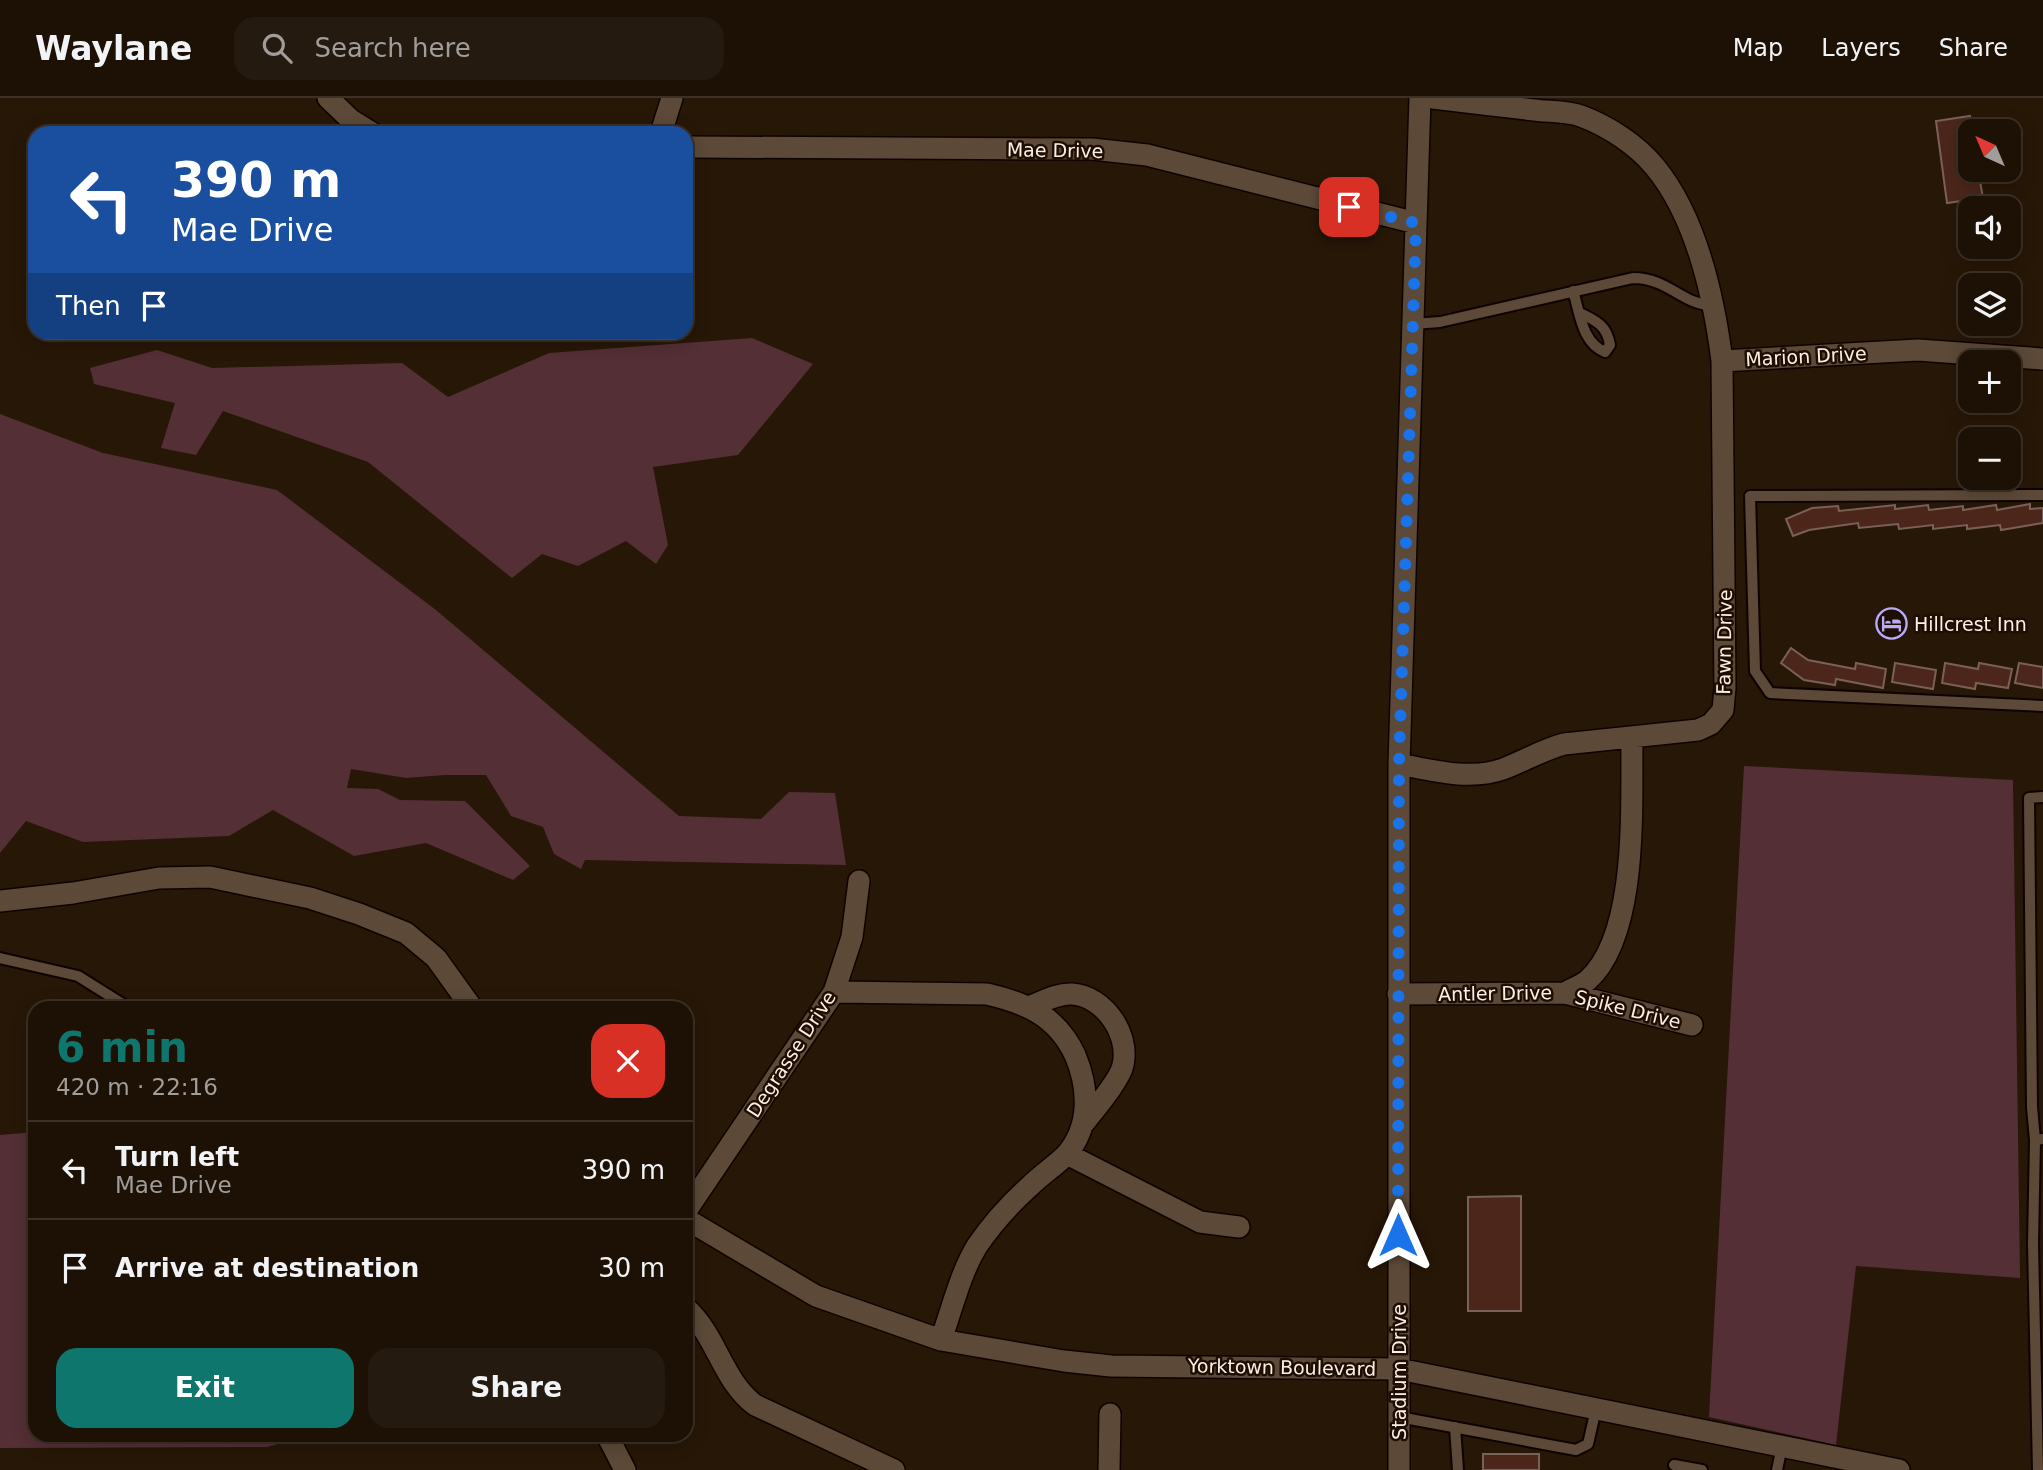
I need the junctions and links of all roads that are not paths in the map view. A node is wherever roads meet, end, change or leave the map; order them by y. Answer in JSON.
{"nodes":[{"id":1,"x":328,"y":98,"type":"edge"},
{"id":2,"x":672,"y":98,"type":"edge"},
{"id":3,"x":1420,"y":98,"type":"edge"},
{"id":4,"x":1433,"y":98,"type":"edge"},
{"id":5,"x":361,"y":126,"type":"edge"},
{"id":6,"x":663,"y":126,"type":"edge"},
{"id":7,"x":693,"y":147,"type":"edge"},
{"id":8,"x":1416,"y":223,"type":"junction"},
{"id":9,"x":1573,"y":291,"type":"junction"},
{"id":10,"x":1714,"y":305,"type":"junction"},
{"id":11,"x":1580,"y":313,"type":"dead end"},
{"id":12,"x":1413,"y":324,"type":"junction"},
{"id":13,"x":2043,"y":359,"type":"edge"},
{"id":14,"x":1722,"y":361,"type":"junction"},
{"id":15,"x":2043,"y":495,"type":"edge"},
{"id":16,"x":2043,"y":706,"type":"edge"},
{"id":17,"x":1632,"y":738,"type":"junction"},
{"id":18,"x":1399,"y":764,"type":"junction"},
{"id":19,"x":2043,"y":797,"type":"edge"},
{"id":20,"x":859,"y":881,"type":"dead end"},
{"id":21,"x":0,"y":901,"type":"edge"},
{"id":22,"x":0,"y":958,"type":"edge"},
{"id":23,"x":834,"y":992,"type":"junction"},
{"id":24,"x":1565,"y":993,"type":"junction"},
{"id":25,"x":1398,"y":994,"type":"junction"},
{"id":26,"x":118,"y":1001,"type":"edge"},
{"id":27,"x":467,"y":1001,"type":"edge"},
{"id":28,"x":1031,"y":1006,"type":"junction"},
{"id":29,"x":1692,"y":1025,"type":"dead end"},
{"id":30,"x":1082,"y":1125,"type":"junction"},
{"id":31,"x":2039,"y":1140,"type":"edge"},
{"id":32,"x":1067,"y":1154,"type":"junction"},
{"id":33,"x":693,"y":1201,"type":"edge"},
{"id":34,"x":693,"y":1223,"type":"edge"},
{"id":35,"x":1239,"y":1227,"type":"dead end"},
{"id":36,"x":693,"y":1314,"type":"edge"},
{"id":37,"x":941,"y":1340,"type":"junction"},
{"id":38,"x":1399,"y":1369,"type":"junction"},
{"id":39,"x":1596,"y":1409,"type":"junction"},
{"id":40,"x":1110,"y":1414,"type":"dead end"},
{"id":41,"x":1399,"y":1417,"type":"junction"},
{"id":42,"x":1455,"y":1427,"type":"junction"},
{"id":43,"x":611,"y":1442,"type":"edge"},
{"id":44,"x":1782,"y":1446,"type":"junction"},
{"id":45,"x":1674,"y":1465,"type":"dead end"},
{"id":46,"x":625,"y":1470,"type":"edge"},
{"id":47,"x":894,"y":1470,"type":"edge"},
{"id":48,"x":1109,"y":1470,"type":"edge"},
{"id":49,"x":1399,"y":1470,"type":"edge"},
{"id":50,"x":1458,"y":1470,"type":"edge"},
{"id":51,"x":1702,"y":1470,"type":"edge"},
{"id":52,"x":1777,"y":1470,"type":"edge"},
{"id":53,"x":1899,"y":1470,"type":"edge"},
{"id":54,"x":2038,"y":1470,"type":"edge"}],
"edges":[{"from":1,"to":5,"type":"street"},
{"from":2,"to":6,"type":"street"},
{"from":3,"to":8,"type":"street","name":"Stadium Drive"},
{"from":4,"to":10,"type":"street","name":"Marion Drive"},
{"from":7,"to":8,"type":"street","name":"Mae Drive"},
{"from":8,"to":12,"type":"street","name":"Stadium Drive"},
{"from":9,"to":10,"type":"lane"},
{"from":9,"to":11,"type":"lane"},
{"from":9,"to":12,"type":"lane"},
{"from":10,"to":14,"type":"street","name":"Marion Drive"},
{"from":12,"to":18,"type":"street","name":"Stadium Drive"},
{"from":13,"to":14,"type":"street","name":"Marion Drive"},
{"from":14,"to":17,"type":"street","name":"Fawn Drive"},
{"from":15,"to":16,"type":"lane"},
{"from":17,"to":18,"type":"street","name":"Fawn Drive"},
{"from":17,"to":24,"type":"street","name":"Antler Drive"},
{"from":18,"to":25,"type":"street","name":"Stadium Drive"},
{"from":19,"to":31,"type":"lane"},
{"from":20,"to":23,"type":"street","name":"Degrasse Drive"},
{"from":21,"to":27,"type":"street"},
{"from":22,"to":26,"type":"lane"},
{"from":23,"to":28,"type":"street"},
{"from":23,"to":33,"type":"street","name":"Degrasse Drive"},
{"from":24,"to":25,"type":"street","name":"Antler Drive"},
{"from":24,"to":29,"type":"street","name":"Spike Drive"},
{"from":25,"to":38,"type":"street","name":"Stadium Drive"},
{"from":28,"to":30,"type":"street"},
{"from":28,"to":30,"type":"street"},
{"from":30,"to":32,"type":"street"},
{"from":31,"to":54,"type":"lane"},
{"from":32,"to":35,"type":"street"},
{"from":32,"to":37,"type":"street"},
{"from":34,"to":37,"type":"street","name":"Yorktown Boulevard"},
{"from":36,"to":47,"type":"street"},
{"from":37,"to":38,"type":"street","name":"Yorktown Boulevard"},
{"from":38,"to":39,"type":"street","name":"Yorktown Boulevard"},
{"from":38,"to":41,"type":"street","name":"Stadium Drive"},
{"from":39,"to":42,"type":"lane"},
{"from":39,"to":44,"type":"street","name":"Yorktown Boulevard"},
{"from":40,"to":48,"type":"street"},
{"from":41,"to":42,"type":"lane"},
{"from":41,"to":49,"type":"street","name":"Stadium Drive"},
{"from":42,"to":50,"type":"lane"},
{"from":43,"to":46,"type":"street"},
{"from":44,"to":52,"type":"lane"},
{"from":44,"to":53,"type":"street","name":"Yorktown Boulevard"},
{"from":45,"to":51,"type":"lane"}]}
